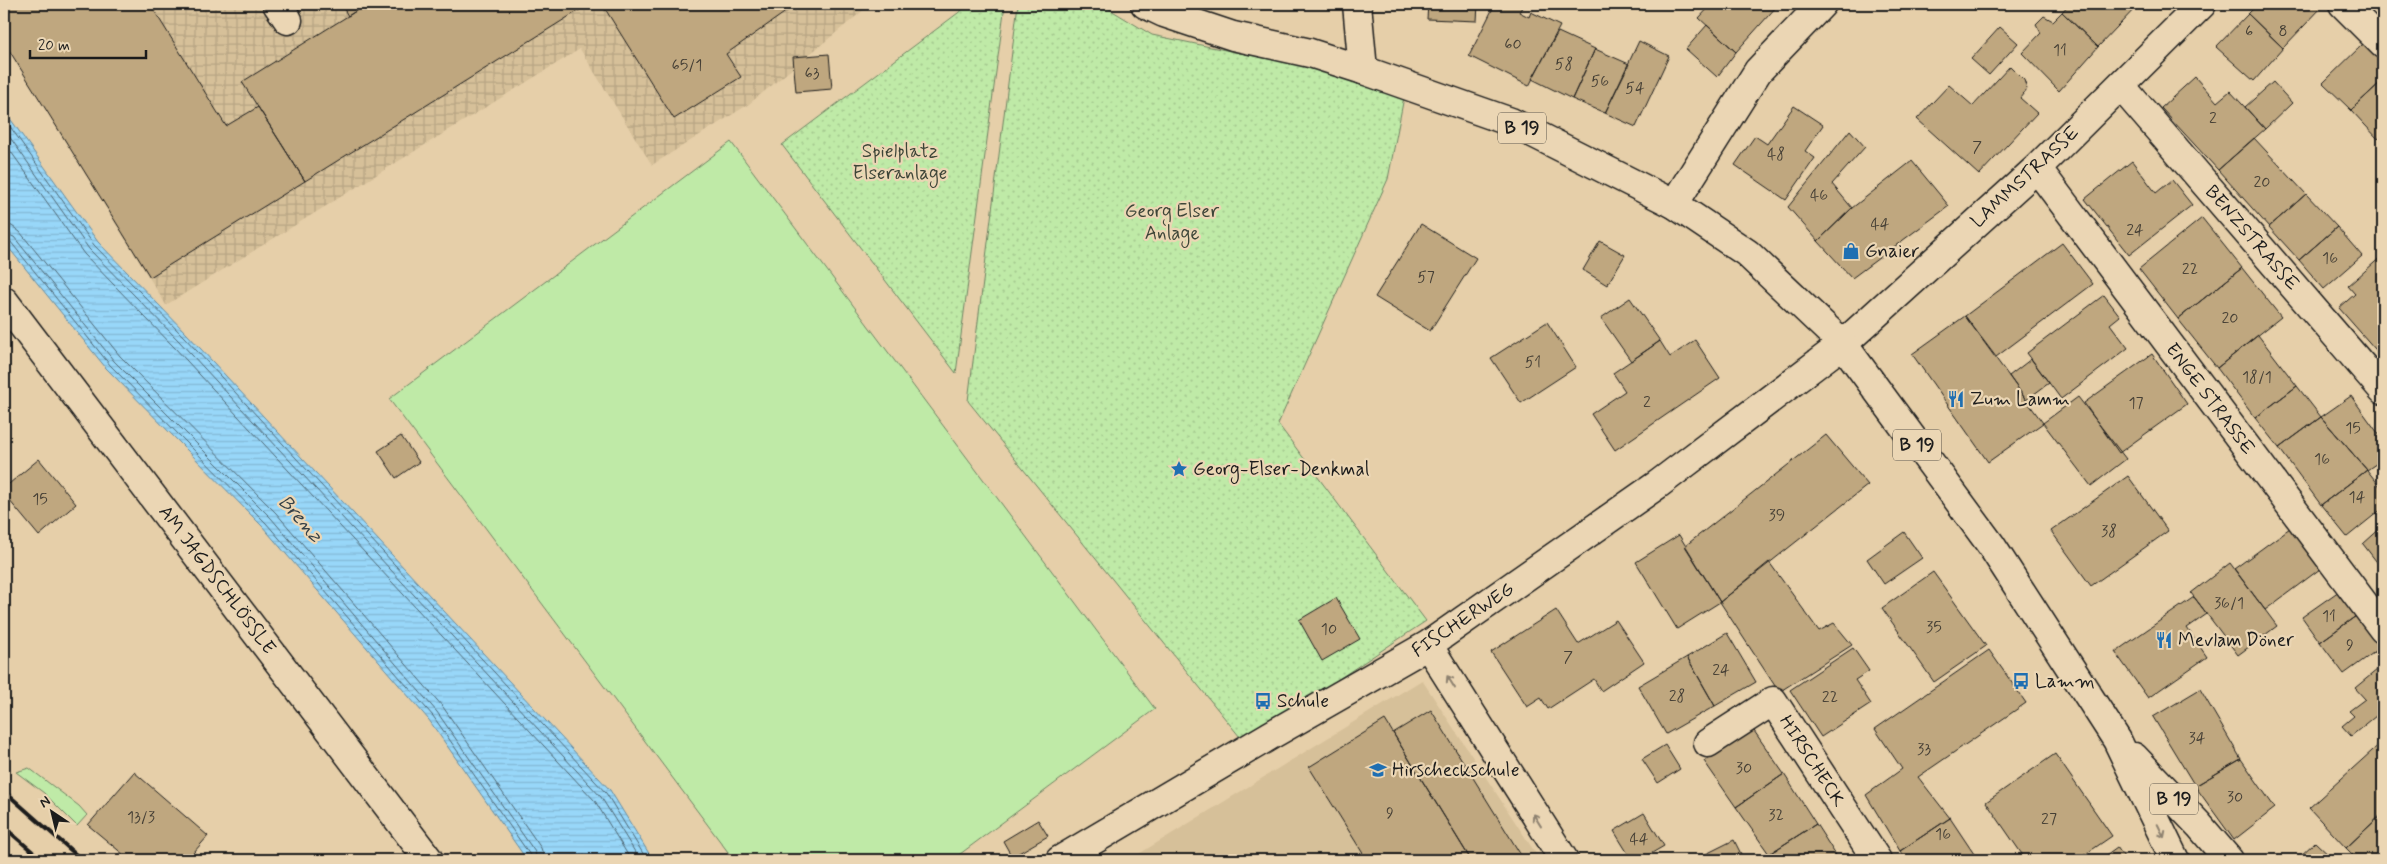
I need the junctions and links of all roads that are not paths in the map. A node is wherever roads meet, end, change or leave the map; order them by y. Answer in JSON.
{"nodes":[{"id":1,"x":1145,"y":4,"type":"edge"},
{"id":2,"x":1357,"y":4,"type":"edge"},
{"id":3,"x":1822,"y":4,"type":"edge"},
{"id":4,"x":2202,"y":4,"type":"edge"},
{"id":5,"x":2342,"y":4,"type":"edge"},
{"id":6,"x":2383,"y":44,"type":"edge"},
{"id":7,"x":1363,"y":70,"type":"junction"},
{"id":8,"x":2121,"y":86,"type":"junction"},
{"id":9,"x":2037,"y":168,"type":"junction"},
{"id":10,"x":1674,"y":204,"type":"junction"},
{"id":11,"x":4,"y":301,"type":"edge"},
{"id":12,"x":1843,"y":344,"type":"junction"},
{"id":13,"x":2383,"y":390,"type":"edge"},
{"id":14,"x":2383,"y":629,"type":"edge"},
{"id":15,"x":1428,"y":645,"type":"junction"},
{"id":16,"x":2117,"y":740,"type":"junction"},
{"id":17,"x":1708,"y":743,"type":"dead end"},
{"id":18,"x":429,"y":860,"type":"edge"},
{"id":19,"x":1060,"y":860,"type":"edge"},
{"id":20,"x":1564,"y":860,"type":"edge"},
{"id":21,"x":1877,"y":860,"type":"edge"},
{"id":22,"x":2176,"y":860,"type":"edge"},
{"id":23,"x":2229,"y":860,"type":"edge"}],
"edges":[{"from":1,"to":7,"type":"street","number":"B 19"},
{"from":2,"to":7,"type":"street"},
{"from":3,"to":10,"type":"street"},
{"from":4,"to":8,"type":"street","name":"LAMMSTRASSE"},
{"from":5,"to":6,"type":"street"},
{"from":7,"to":10,"type":"street","number":"B 19"},
{"from":8,"to":9,"type":"street","name":"LAMMSTRASSE"},
{"from":8,"to":13,"type":"street","name":"BENZSTRASSE"},
{"from":9,"to":12,"type":"street","name":"LAMMSTRASSE"},
{"from":9,"to":14,"type":"street","name":"ENGE STRASSE"},
{"from":10,"to":12,"type":"street","number":"B 19"},
{"from":11,"to":18,"type":"street","name":"AM JAGDSCHLÖSSLE"},
{"from":12,"to":15,"type":"street","name":"FISCHERWEG"},
{"from":12,"to":16,"type":"street","number":"B 19"},
{"from":15,"to":19,"type":"street","name":"FISCHERWEG"},
{"from":20,"to":15,"type":"street","one_way":true},
{"from":16,"to":22,"type":"street","number":"B 19","one_way":true},
{"from":16,"to":23,"type":"street","number":"B 19"},
{"from":17,"to":21,"type":"street","name":"HIRSCHECK"}]}
